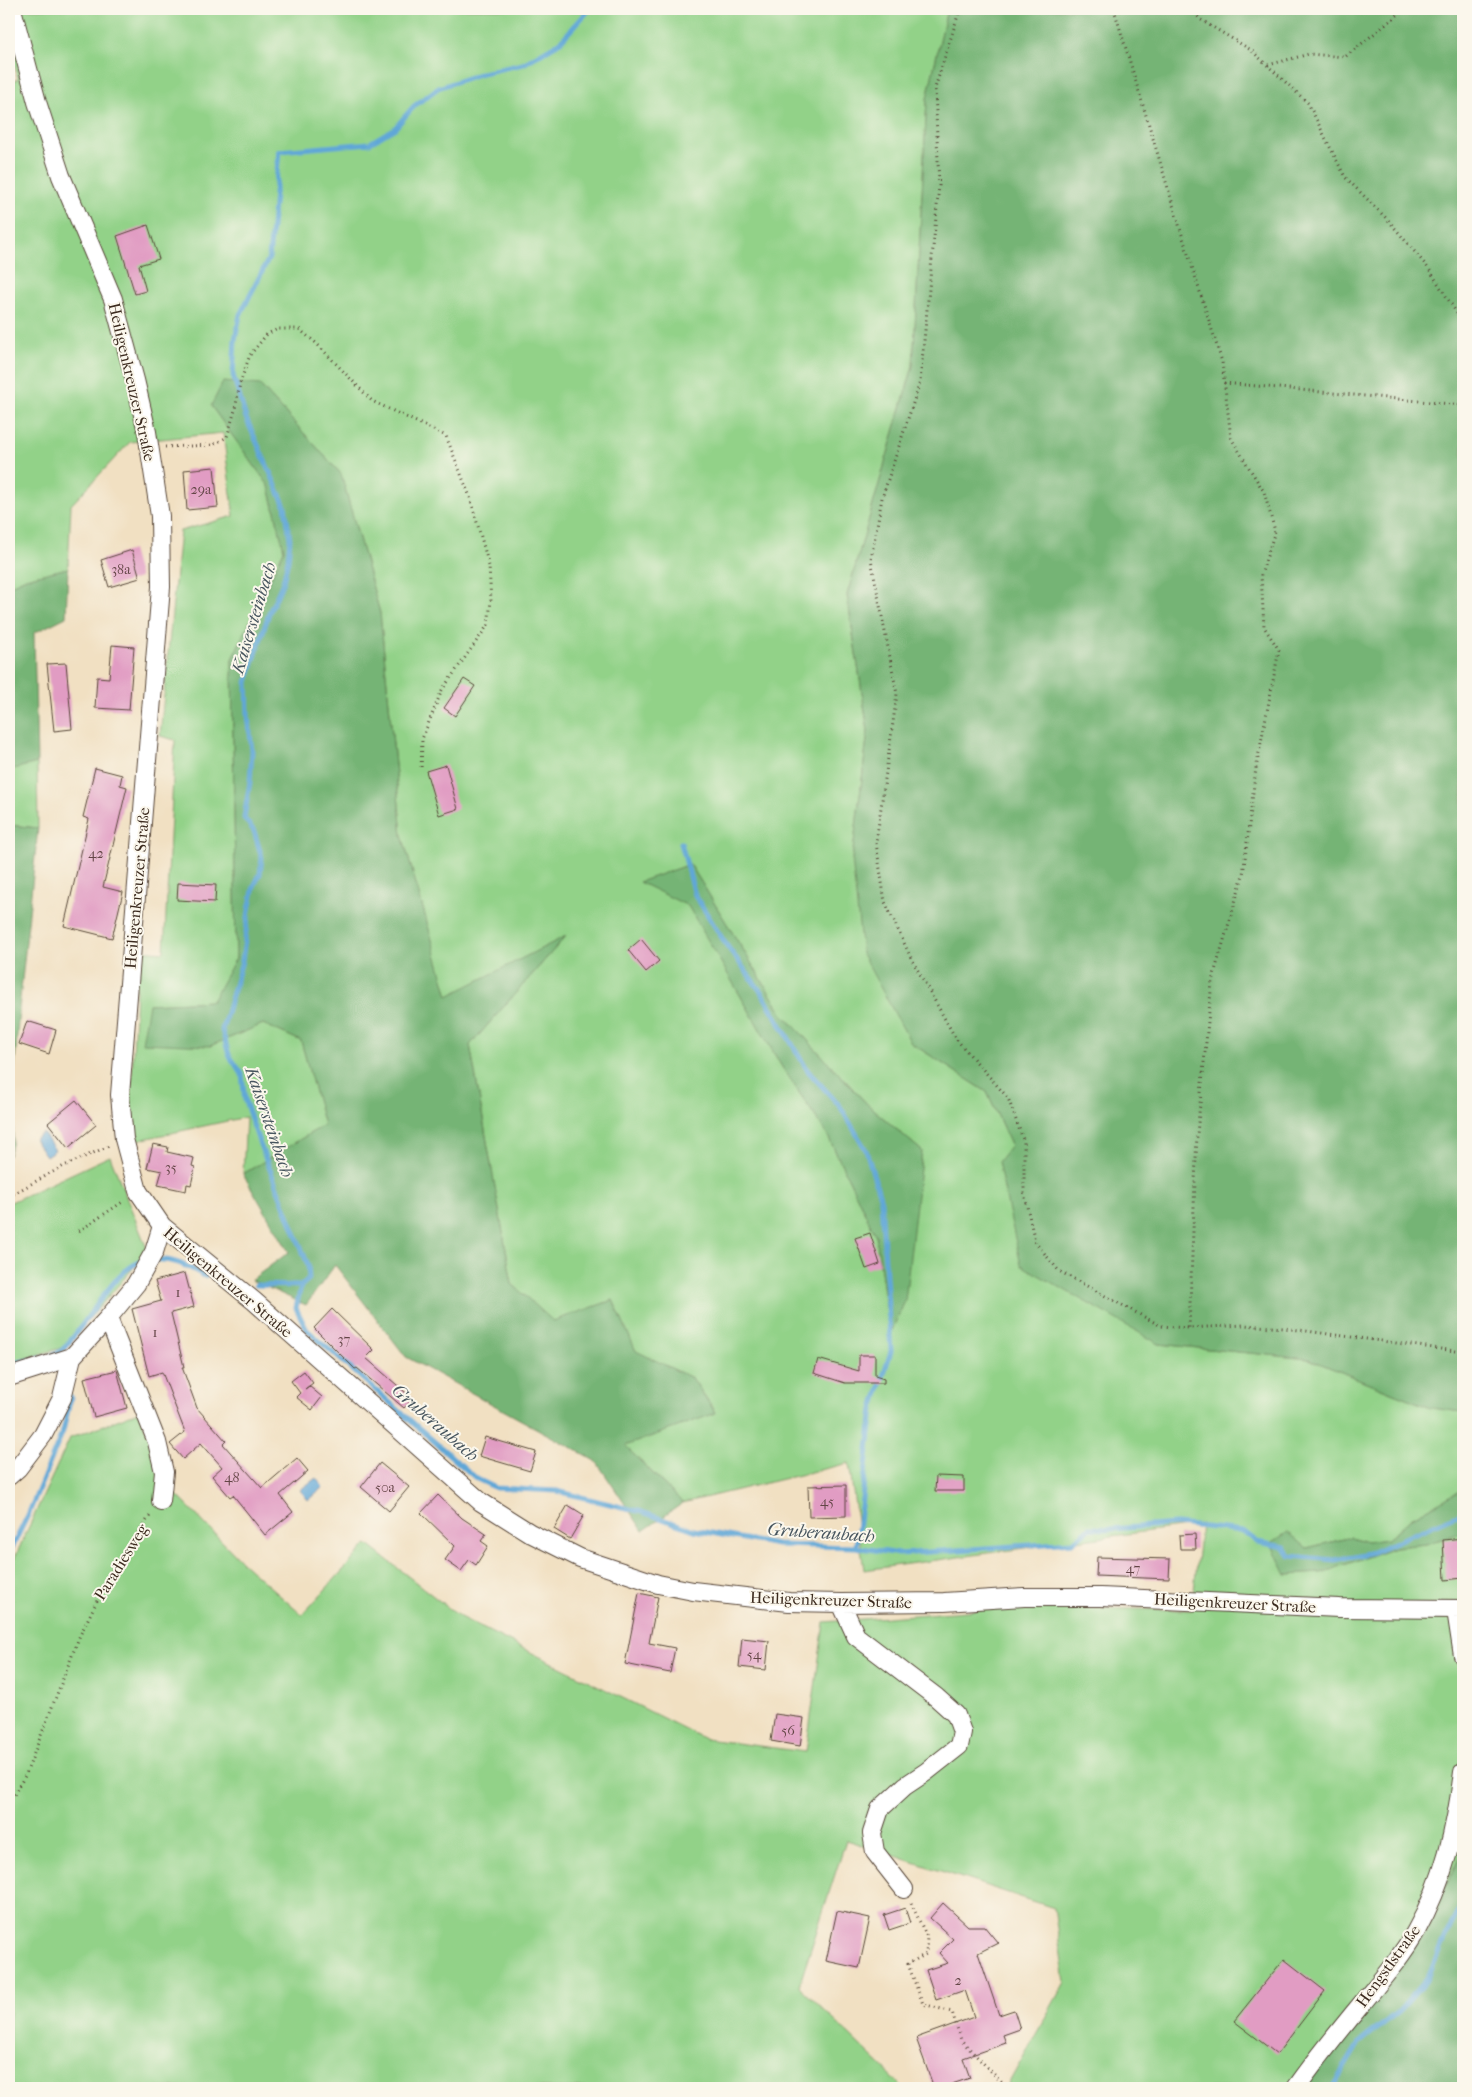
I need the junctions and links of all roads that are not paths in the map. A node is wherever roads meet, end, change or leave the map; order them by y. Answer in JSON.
{"nodes":[{"id":1,"x":12,"y":9,"type":"edge"},
{"id":2,"x":162,"y":1226,"type":"junction"},
{"id":3,"x":108,"y":1318,"type":"junction"},
{"id":4,"x":72,"y":1357,"type":"junction"},
{"id":5,"x":9,"y":1378,"type":"edge"},
{"id":6,"x":9,"y":1476,"type":"edge"},
{"id":7,"x":161,"y":1500,"type":"road end"},
{"id":8,"x":841,"y":1604,"type":"junction"},
{"id":9,"x":1460,"y":1610,"type":"edge"},
{"id":10,"x":1463,"y":1656,"type":"edge"},
{"id":11,"x":1463,"y":1772,"type":"edge"},
{"id":12,"x":904,"y":1889,"type":"road end"},
{"id":13,"x":1296,"y":2088,"type":"edge"}],
"edges":[{"from":1,"to":2,"type":"street","name":"Heiligenkreuzer Straße"},
{"from":2,"to":3,"type":"street"},
{"from":2,"to":8,"type":"street","name":"Heiligenkreuzer Straße"},
{"from":3,"to":4,"type":"street"},
{"from":3,"to":7,"type":"street"},
{"from":4,"to":5,"type":"street"},
{"from":4,"to":6,"type":"street"},
{"from":8,"to":9,"type":"street","name":"Heiligenkreuzer Straße"},
{"from":8,"to":12,"type":"street"},
{"from":9,"to":10,"type":"street"},
{"from":11,"to":13,"type":"street","name":"Hengstlstraße"}]}
